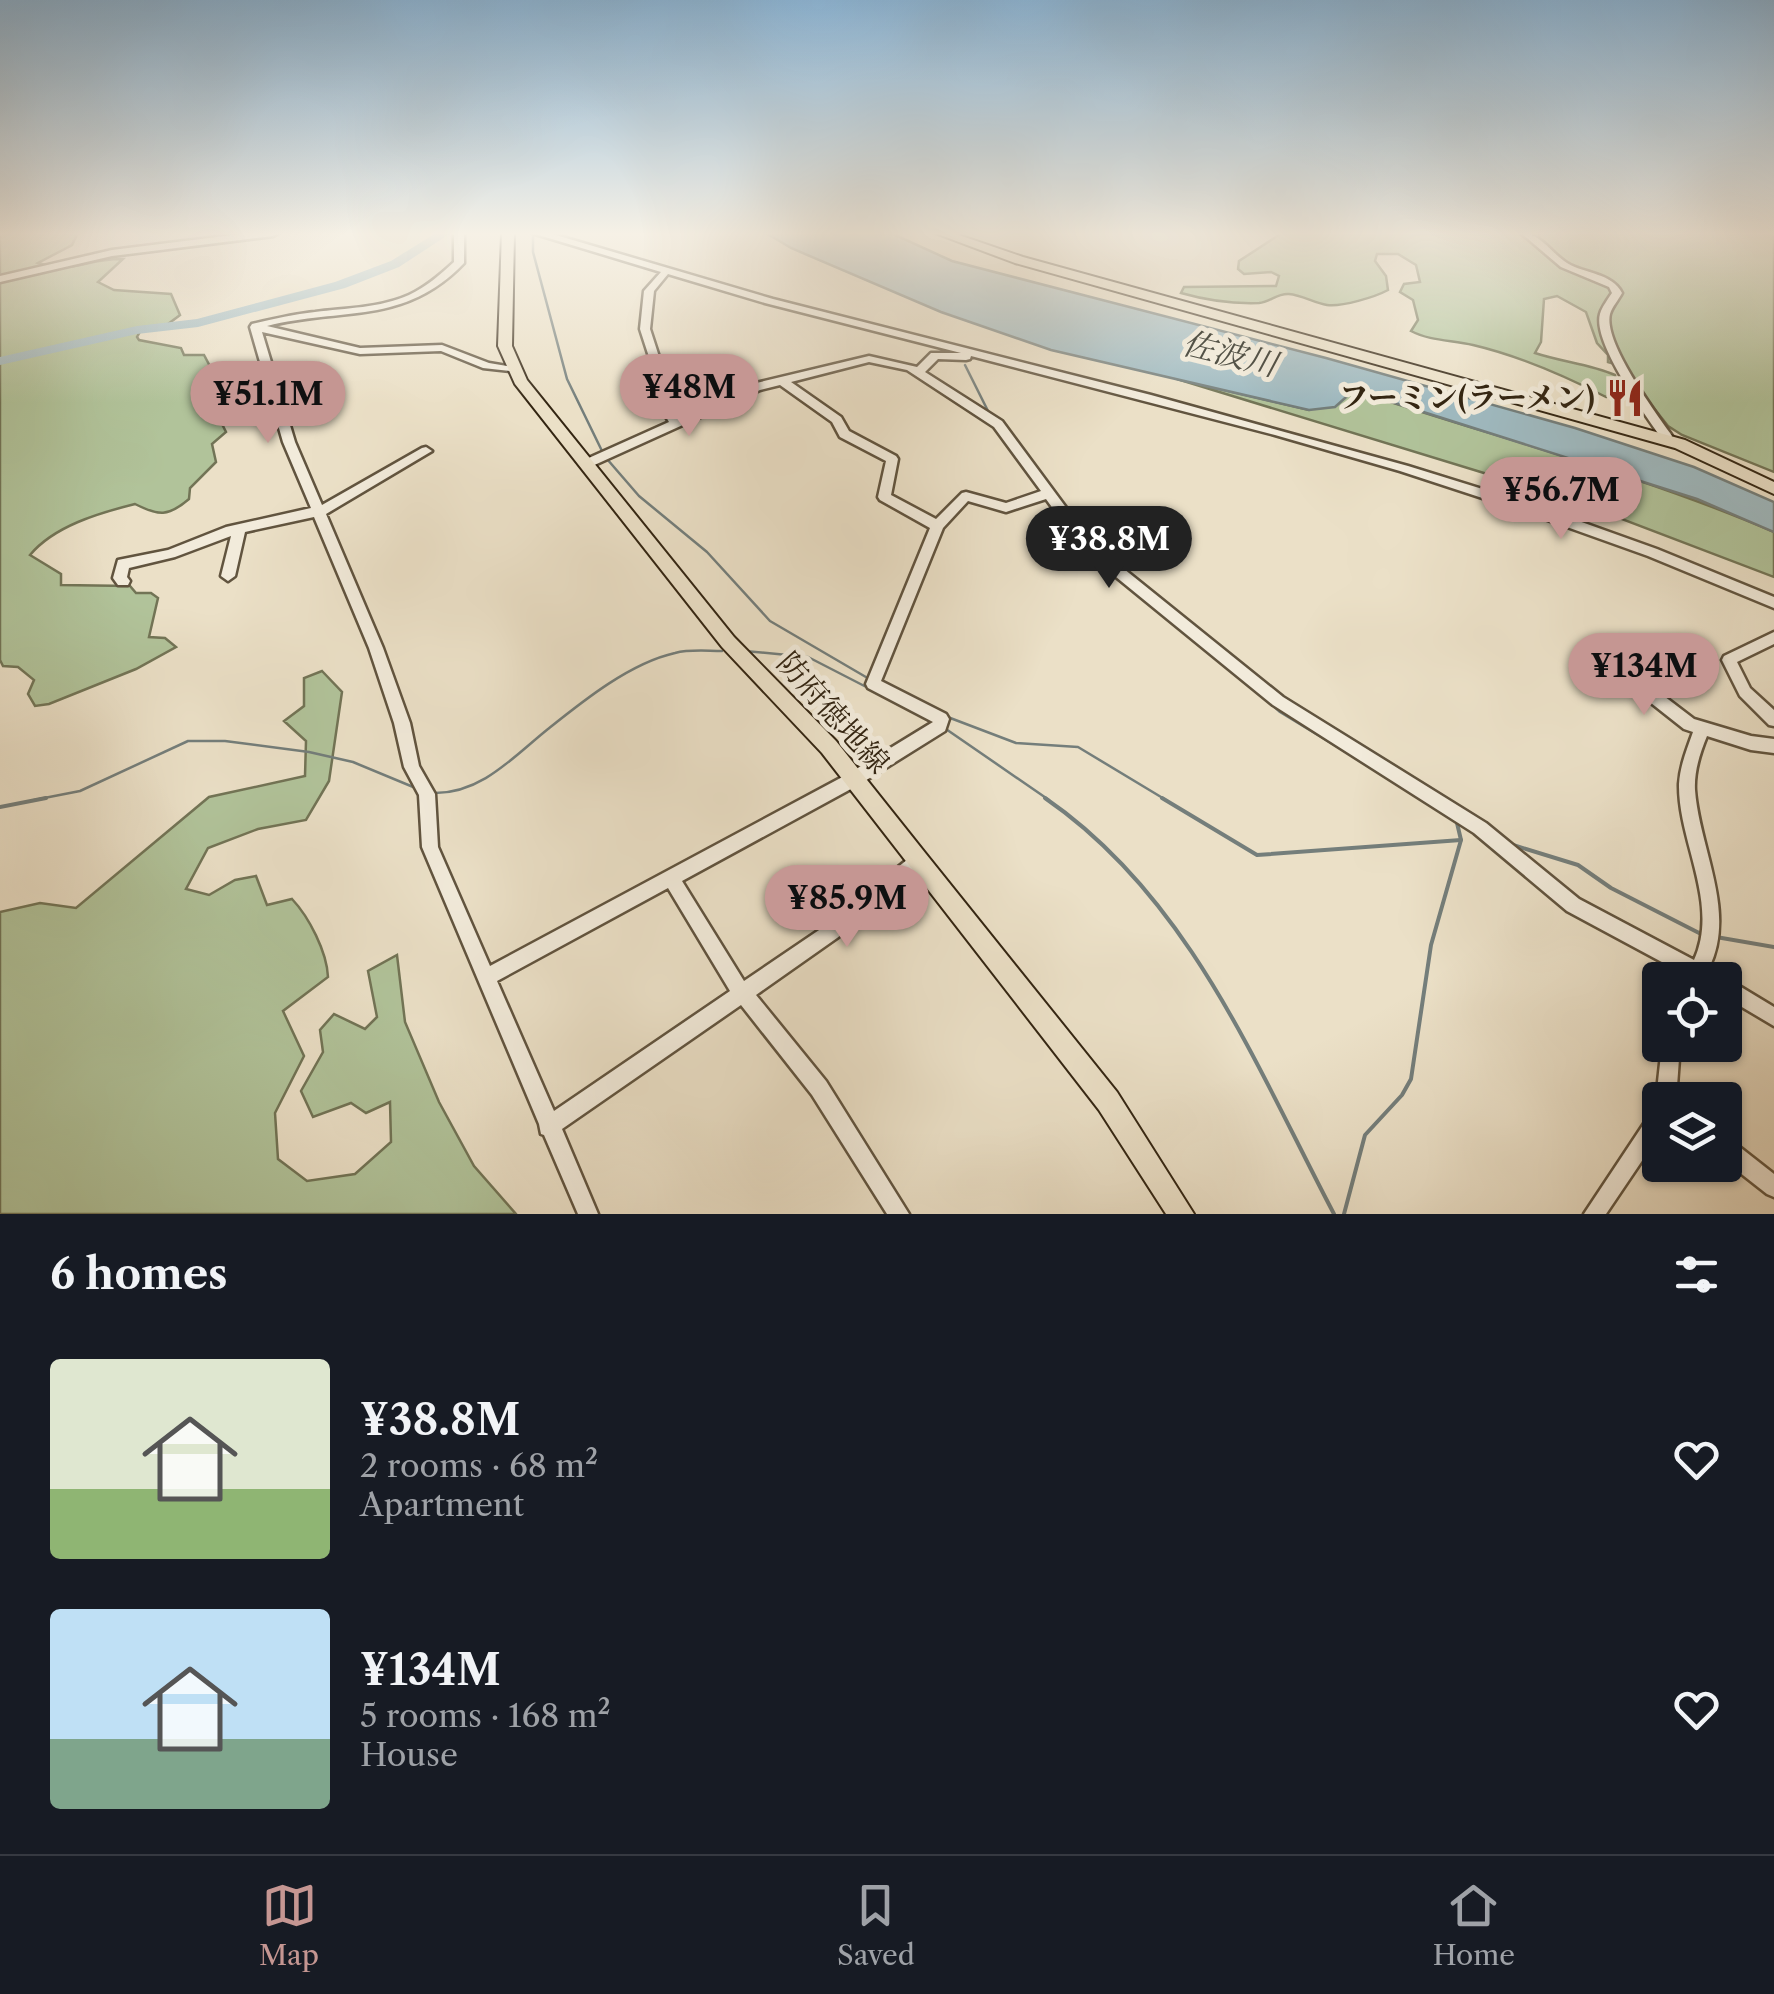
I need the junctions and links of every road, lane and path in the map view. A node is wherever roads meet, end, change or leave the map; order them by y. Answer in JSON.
{"nodes":[{"id":1,"x":426,"y":290,"type":"edge"},
{"id":2,"x":507,"y":290,"type":"edge"},
{"id":3,"x":650,"y":290,"type":"edge"},
{"id":4,"x":712,"y":290,"type":"edge"},
{"id":5,"x":733,"y":290,"type":"edge"},
{"id":6,"x":1139,"y":290,"type":"edge"},
{"id":7,"x":1142,"y":290,"type":"edge"},
{"id":8,"x":1615,"y":290,"type":"edge"},
{"id":9,"x":1168,"y":298,"type":"junction"},
{"id":10,"x":255,"y":326,"type":"junction"},
{"id":11,"x":963,"y":356,"type":"junction"},
{"id":12,"x":1372,"y":359,"type":"junction"},
{"id":13,"x":1006,"y":360,"type":"junction"},
{"id":14,"x":1401,"y":361,"type":"junction"},
{"id":15,"x":514,"y":370,"type":"junction"},
{"id":16,"x":918,"y":372,"type":"junction"},
{"id":17,"x":1426,"y":372,"type":"junction"},
{"id":18,"x":782,"y":381,"type":"junction"},
{"id":19,"x":1139,"y":393,"type":"junction"},
{"id":20,"x":1173,"y":410,"type":"junction"},
{"id":21,"x":675,"y":422,"type":"junction"},
{"id":22,"x":1666,"y":436,"type":"junction"},
{"id":23,"x":426,"y":452,"type":"dead end"},
{"id":24,"x":586,"y":464,"type":"junction"},
{"id":25,"x":1774,"y":478,"type":"edge"},
{"id":26,"x":1774,"y":488,"type":"edge"},
{"id":27,"x":1046,"y":494,"type":"junction"},
{"id":28,"x":318,"y":512,"type":"junction"},
{"id":29,"x":937,"y":526,"type":"junction"},
{"id":30,"x":239,"y":530,"type":"junction"},
{"id":31,"x":228,"y":576,"type":"dead end"},
{"id":32,"x":123,"y":581,"type":"dead end"},
{"id":33,"x":1774,"y":602,"type":"edge"},
{"id":34,"x":1774,"y":611,"type":"edge"},
{"id":35,"x":1774,"y":638,"type":"edge"},
{"id":36,"x":1613,"y":664,"type":"dead end"},
{"id":37,"x":1774,"y":720,"type":"edge"},
{"id":38,"x":1701,"y":730,"type":"junction"},
{"id":39,"x":1774,"y":746,"type":"edge"},
{"id":40,"x":854,"y":779,"type":"junction"},
{"id":41,"x":919,"y":861,"type":"junction"},
{"id":42,"x":671,"y":878,"type":"junction"},
{"id":43,"x":1673,"y":962,"type":"edge"},
{"id":44,"x":1704,"y":962,"type":"edge"},
{"id":45,"x":485,"y":978,"type":"junction"},
{"id":46,"x":744,"y":994,"type":"junction"},
{"id":47,"x":1742,"y":997,"type":"edge"},
{"id":48,"x":1774,"y":1017,"type":"edge"},
{"id":49,"x":548,"y":1127,"type":"junction"},
{"id":50,"x":1642,"y":1143,"type":"edge"},
{"id":51,"x":1742,"y":1162,"type":"edge"},
{"id":52,"x":1774,"y":1188,"type":"edge"},
{"id":53,"x":588,"y":1214,"type":"edge"},
{"id":54,"x":898,"y":1214,"type":"edge"},
{"id":55,"x":1182,"y":1214,"type":"edge"},
{"id":56,"x":1594,"y":1214,"type":"edge"}],
"edges":[{"from":1,"to":10,"type":"street"},
{"from":2,"to":15,"type":"main road","name":"防府徳地線"},
{"from":3,"to":21,"type":"street"},
{"from":4,"to":11,"type":"street"},
{"from":5,"to":13,"type":"street"},
{"from":6,"to":9,"type":"main road"},
{"from":7,"to":9,"type":"main road"},
{"from":8,"to":22,"type":"street"},
{"from":9,"to":12,"type":"main road"},
{"from":9,"to":14,"type":"main road"},
{"from":10,"to":15,"type":"street"},
{"from":10,"to":28,"type":"street"},
{"from":11,"to":13,"type":"street"},
{"from":11,"to":16,"type":"street"},
{"from":11,"to":20,"type":"street"},
{"from":12,"to":14,"type":"street"},
{"from":12,"to":17,"type":"main road"},
{"from":13,"to":19,"type":"street"},
{"from":14,"to":17,"type":"street"},
{"from":14,"to":22,"type":"main road"},
{"from":15,"to":24,"type":"main road","name":"防府徳地線"},
{"from":16,"to":18,"type":"street"},
{"from":16,"to":27,"type":"street"},
{"from":17,"to":26,"type":"main road"},
{"from":18,"to":21,"type":"street"},
{"from":18,"to":29,"type":"street"},
{"from":19,"to":20,"type":"street"},
{"from":19,"to":33,"type":"street"},
{"from":20,"to":34,"type":"street"},
{"from":21,"to":24,"type":"street"},
{"from":22,"to":25,"type":"main road"},
{"from":23,"to":28,"type":"street"},
{"from":24,"to":40,"type":"main road","name":"防府徳地線"},
{"from":27,"to":29,"type":"street"},
{"from":27,"to":43,"type":"street"},
{"from":28,"to":30,"type":"street"},
{"from":28,"to":45,"type":"street"},
{"from":29,"to":40,"type":"street"},
{"from":30,"to":31,"type":"street"},
{"from":30,"to":32,"type":"street"},
{"from":35,"to":37,"type":"street"},
{"from":36,"to":38,"type":"street"},
{"from":38,"to":39,"type":"street"},
{"from":38,"to":44,"type":"street"},
{"from":40,"to":41,"type":"main road","name":"防府徳地線"},
{"from":40,"to":42,"type":"street"},
{"from":41,"to":46,"type":"street"},
{"from":41,"to":55,"type":"main road","name":"防府徳地線"},
{"from":42,"to":45,"type":"street"},
{"from":42,"to":46,"type":"street"},
{"from":45,"to":49,"type":"street"},
{"from":46,"to":49,"type":"street"},
{"from":46,"to":54,"type":"street"},
{"from":47,"to":48,"type":"street"},
{"from":49,"to":53,"type":"street"},
{"from":50,"to":56,"type":"street"},
{"from":51,"to":52,"type":"street"}]}
